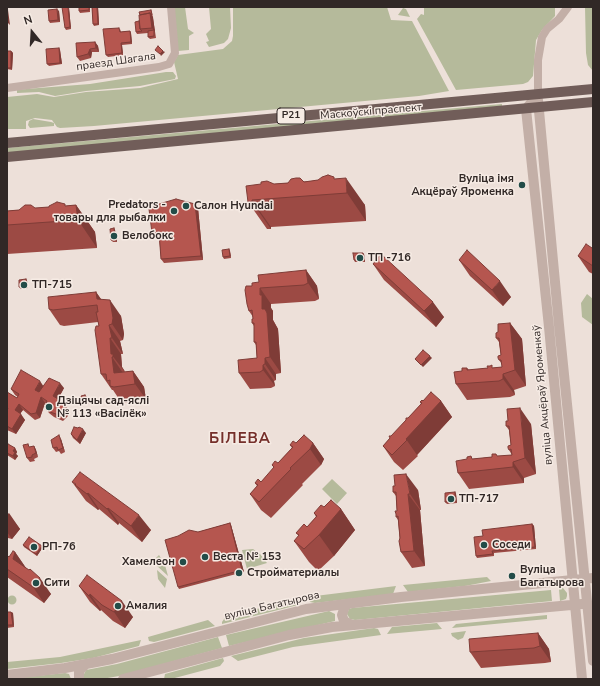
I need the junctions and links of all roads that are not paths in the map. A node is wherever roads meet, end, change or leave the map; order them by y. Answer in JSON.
{"nodes":[{"id":1,"x":171,"y":7,"type":"edge"},
{"id":2,"x":568,"y":7,"type":"edge"},
{"id":3,"x":7,"y":88,"type":"edge"},
{"id":4,"x":593,"y":89,"type":"edge"},
{"id":5,"x":538,"y":94,"type":"junction"},
{"id":6,"x":593,"y":102,"type":"edge"},
{"id":7,"x":539,"y":108,"type":"junction"},
{"id":8,"x":526,"y":109,"type":"junction"},
{"id":9,"x":7,"y":143,"type":"edge"},
{"id":10,"x":7,"y":158,"type":"edge"},
{"id":11,"x":541,"y":248,"type":"junction"},
{"id":12,"x":552,"y":248,"type":"junction"},
{"id":13,"x":554,"y":326,"type":"junction"},
{"id":14,"x":557,"y":361,"type":"junction"},
{"id":15,"x":568,"y":413,"type":"junction"},
{"id":16,"x":557,"y":414,"type":"junction"},
{"id":17,"x":589,"y":579,"type":"edge"},
{"id":18,"x":572,"y":580,"type":"junction"},
{"id":19,"x":350,"y":603,"type":"junction"},
{"id":20,"x":590,"y":604,"type":"edge"},
{"id":21,"x":575,"y":605,"type":"junction"},
{"id":22,"x":329,"y":606,"type":"junction"},
{"id":23,"x":352,"y":625,"type":"junction"},
{"id":24,"x":332,"y":627,"type":"junction"},
{"id":25,"x":593,"y":660,"type":"edge"},
{"id":26,"x":86,"y":664,"type":"junction"},
{"id":27,"x":65,"y":668,"type":"junction"},
{"id":28,"x":7,"y":675,"type":"edge"},
{"id":29,"x":75,"y":679,"type":"edge"},
{"id":30,"x":79,"y":679,"type":"edge"},
{"id":31,"x":123,"y":679,"type":"edge"},
{"id":32,"x":582,"y":679,"type":"edge"}],
"edges":[{"from":1,"to":3,"type":"street","name":"праезд Шагала"},
{"from":2,"to":5,"type":"street"},
{"from":4,"to":5,"type":"main road","name":"Маскоўскі праспект","number":"Р21"},
{"from":5,"to":7,"type":"street","name":"вуліца Акцёраў Яроменкаў"},
{"from":5,"to":8,"type":"street"},
{"from":5,"to":9,"type":"main road","name":"Маскоўскі праспект","number":"Р21"},
{"from":6,"to":7,"type":"main road","name":"Маскоўскі праспект","number":"Р21"},
{"from":7,"to":8,"type":"main road","name":"Маскоўскі праспект","number":"Р21"},
{"from":7,"to":12,"type":"street","name":"вуліца Акцёраў Яроменкаў"},
{"from":8,"to":10,"type":"main road","name":"Маскоўскі праспект","number":"Р21"},
{"from":8,"to":11,"type":"street","name":"вуліца Акцёраў Яроменкаў"},
{"from":11,"to":12,"type":"street"},
{"from":11,"to":13,"type":"street","name":"вуліца Акцёраў Яроменкаў"},
{"from":12,"to":13,"type":"street","name":"вуліца Акцёраў Яроменкаў"},
{"from":13,"to":14,"type":"street","name":"вуліца Акцёраў Яроменкаў"},
{"from":14,"to":15,"type":"street","name":"вуліца Акцёраў Яроменкаў"},
{"from":14,"to":16,"type":"street","name":"вуліца Акцёраў Яроменкаў"},
{"from":15,"to":16,"type":"street"},
{"from":15,"to":17,"type":"street","name":"вуліца Акцёраў Яроменкаў"},
{"from":16,"to":18,"type":"street","name":"вуліца Акцёраў Яроменкаў"},
{"from":17,"to":18,"type":"street","name":"вуліца Багатырова"},
{"from":17,"to":20,"type":"street","name":"вуліца Акцёраў Яроменкаў"},
{"from":18,"to":19,"type":"street","name":"вуліца Багатырова"},
{"from":18,"to":21,"type":"street","name":"вуліца Акцёраў Яроменкаў"},
{"from":19,"to":22,"type":"street","name":"вуліца Багатырова"},
{"from":19,"to":23,"type":"street"},
{"from":20,"to":21,"type":"street"},
{"from":20,"to":25,"type":"street","name":"вуліца Акцёраў Яроменкаў"},
{"from":21,"to":23,"type":"street"},
{"from":21,"to":32,"type":"street","name":"вуліца Акцёраў Яроменкаў"},
{"from":22,"to":24,"type":"street"},
{"from":22,"to":26,"type":"street","name":"вуліца Багатырова"},
{"from":23,"to":24,"type":"street"},
{"from":24,"to":31,"type":"street"},
{"from":26,"to":27,"type":"street","name":"вуліца Багатырова"},
{"from":26,"to":30,"type":"street"},
{"from":27,"to":28,"type":"street","name":"вуліца Багатырова"},
{"from":27,"to":29,"type":"street"}]}
